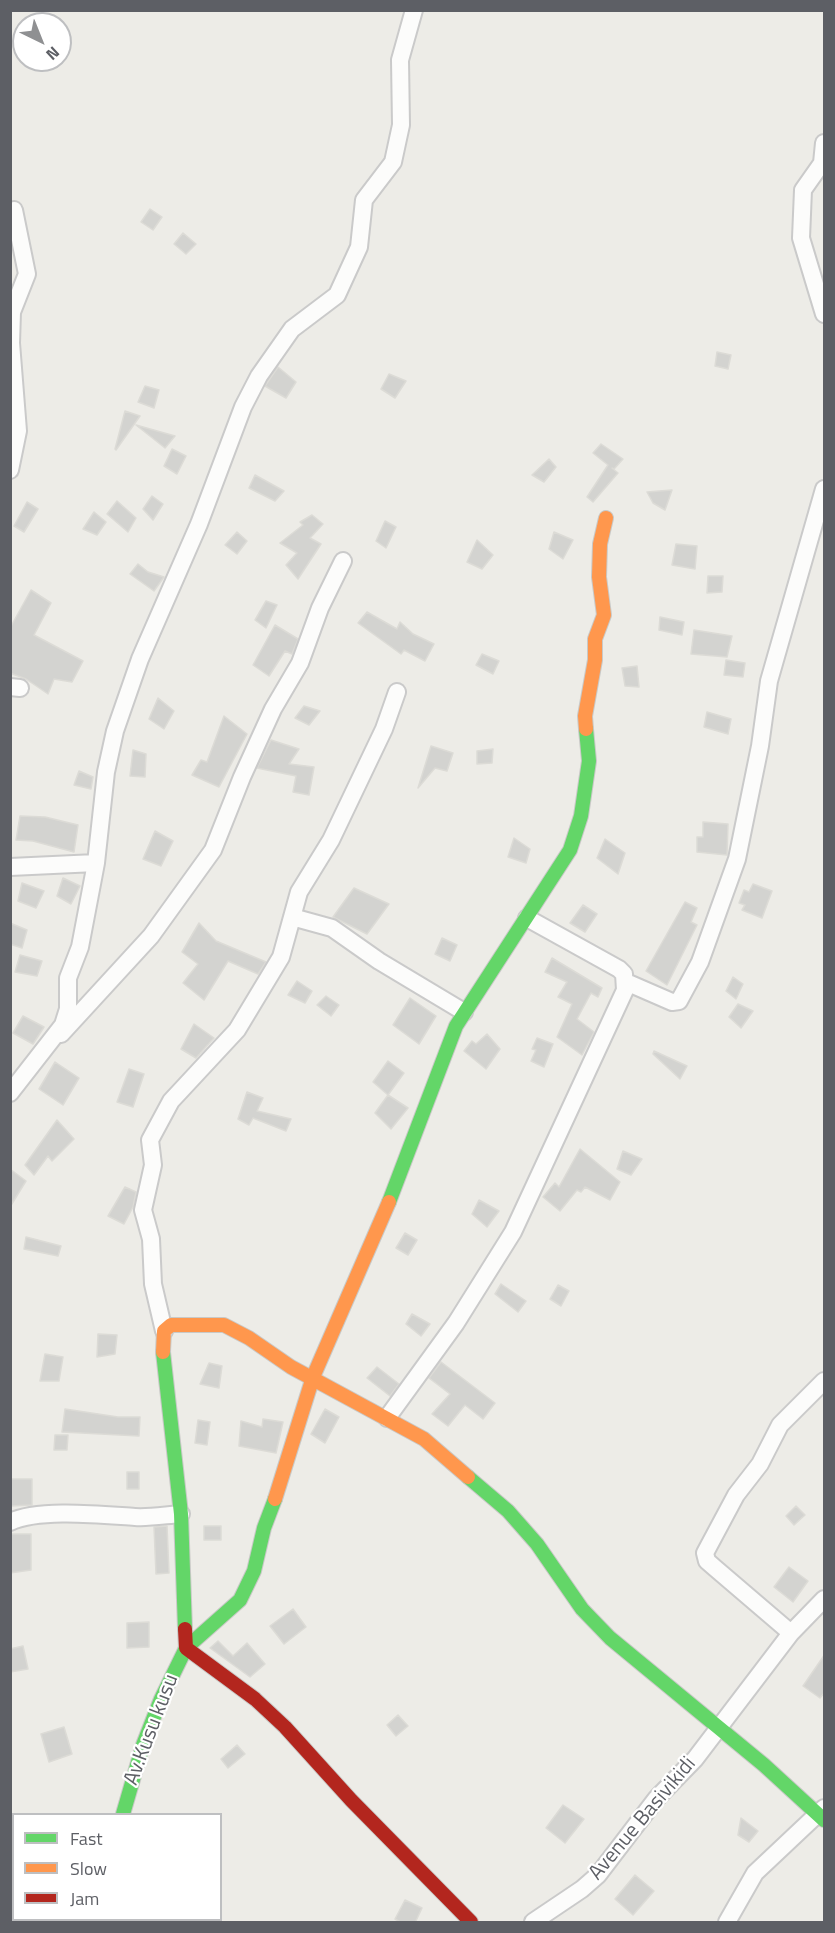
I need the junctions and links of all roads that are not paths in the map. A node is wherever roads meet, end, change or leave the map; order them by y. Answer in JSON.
{"nodes":[{"id":1,"x":414,"y":10,"type":"edge"},
{"id":2,"x":825,"y":143,"type":"edge"},
{"id":3,"x":14,"y":210,"type":"dead end"},
{"id":4,"x":825,"y":314,"type":"edge"},
{"id":5,"x":10,"y":470,"type":"edge"},
{"id":6,"x":825,"y":489,"type":"edge"},
{"id":7,"x":606,"y":518,"type":"dead end"},
{"id":8,"x":343,"y":561,"type":"dead end"},
{"id":9,"x":397,"y":692,"type":"dead end"},
{"id":10,"x":96,"y":863,"type":"junction"},
{"id":11,"x":10,"y":867,"type":"edge"},
{"id":12,"x":292,"y":917,"type":"junction"},
{"id":13,"x":527,"y":918,"type":"junction"},
{"id":14,"x":626,"y":982,"type":"junction"},
{"id":15,"x":464,"y":1012,"type":"junction"},
{"id":16,"x":48,"y":1047,"type":"junction"},
{"id":17,"x":10,"y":1093,"type":"edge"},
{"id":18,"x":164,"y":1331,"type":"junction"},
{"id":19,"x":314,"y":1377,"type":"junction"},
{"id":20,"x":825,"y":1381,"type":"edge"},
{"id":21,"x":387,"y":1418,"type":"junction"},
{"id":22,"x":181,"y":1514,"type":"junction"},
{"id":23,"x":10,"y":1522,"type":"edge"},
{"id":24,"x":825,"y":1599,"type":"edge"},
{"id":25,"x":791,"y":1633,"type":"junction"},
{"id":26,"x":186,"y":1648,"type":"junction"},
{"id":27,"x":718,"y":1730,"type":"junction"},
{"id":28,"x":124,"y":1813,"type":"edge"},
{"id":29,"x":822,"y":1814,"type":"edge"},
{"id":30,"x":471,"y":1923,"type":"edge"},
{"id":31,"x":533,"y":1923,"type":"edge"},
{"id":32,"x":728,"y":1923,"type":"edge"}],
"edges":[{"from":1,"to":10,"type":"street"},
{"from":2,"to":4,"type":"street"},
{"from":3,"to":5,"type":"street"},
{"from":6,"to":14,"type":"street"},
{"from":7,"to":13,"type":"street"},
{"from":8,"to":16,"type":"street"},
{"from":9,"to":12,"type":"street"},
{"from":10,"to":11,"type":"street"},
{"from":10,"to":16,"type":"street"},
{"from":12,"to":15,"type":"street"},
{"from":12,"to":18,"type":"street"},
{"from":13,"to":14,"type":"street"},
{"from":13,"to":15,"type":"street"},
{"from":14,"to":21,"type":"street"},
{"from":15,"to":19,"type":"street"},
{"from":16,"to":17,"type":"street"},
{"from":18,"to":19,"type":"street"},
{"from":18,"to":22,"type":"street"},
{"from":19,"to":21,"type":"street"},
{"from":19,"to":26,"type":"street"},
{"from":20,"to":25,"type":"street"},
{"from":21,"to":27,"type":"street"},
{"from":22,"to":23,"type":"street"},
{"from":22,"to":26,"type":"street"},
{"from":24,"to":25,"type":"street","name":"Avenue Basivikidi"},
{"from":25,"to":27,"type":"street","name":"Avenue Basivikidi"},
{"from":26,"to":28,"type":"street","name":"Av.Kusu kusu"},
{"from":26,"to":30,"type":"street"},
{"from":27,"to":29,"type":"street"},
{"from":27,"to":31,"type":"street","name":"Avenue Basivikidi"},
{"from":29,"to":32,"type":"street"}]}
